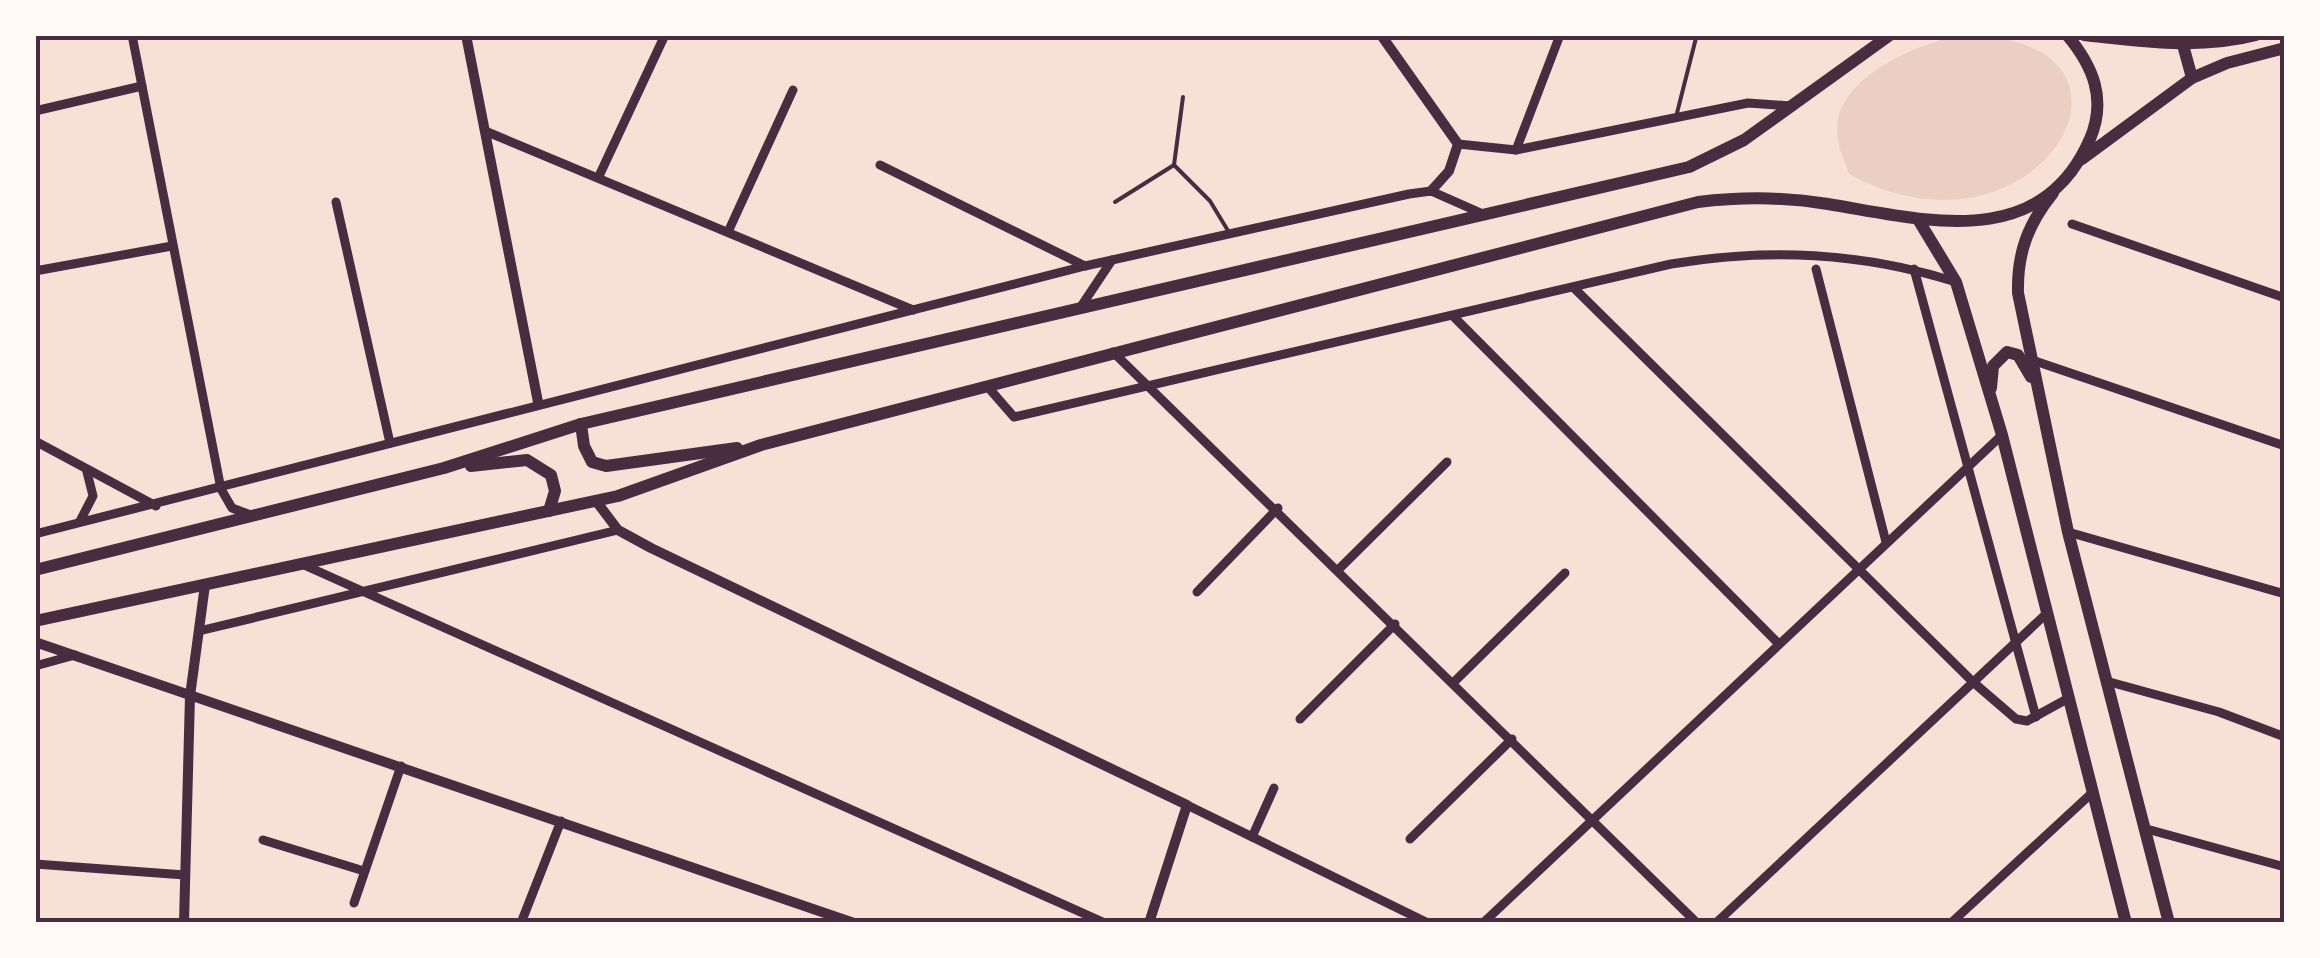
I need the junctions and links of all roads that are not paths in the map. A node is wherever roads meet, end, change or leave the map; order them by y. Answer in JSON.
{"nodes":[{"id":1,"x":132,"y":35,"type":"edge"},
{"id":2,"x":466,"y":35,"type":"edge"},
{"id":3,"x":1381,"y":35,"type":"edge"},
{"id":4,"x":1560,"y":35,"type":"edge"},
{"id":5,"x":1676,"y":35,"type":"edge"},
{"id":6,"x":1872,"y":35,"type":"edge"},
{"id":7,"x":1890,"y":35,"type":"edge"},
{"id":8,"x":2067,"y":35,"type":"edge"},
{"id":9,"x":2084,"y":35,"type":"edge"},
{"id":10,"x":2256,"y":35,"type":"edge"},
{"id":11,"x":664,"y":37,"type":"edge"},
{"id":12,"x":2184,"y":45,"type":"junction"},
{"id":13,"x":2285,"y":48,"type":"edge"},
{"id":14,"x":1864,"y":53,"type":"junction"},
{"id":15,"x":2192,"y":78,"type":"junction"},
{"id":16,"x":142,"y":86,"type":"junction"},
{"id":17,"x":794,"y":90,"type":"dead end"},
{"id":18,"x":1183,"y":97,"type":"dead end"},
{"id":19,"x":1794,"y":106,"type":"junction"},
{"id":20,"x":35,"y":111,"type":"edge"},
{"id":21,"x":1676,"y":118,"type":"junction"},
{"id":22,"x":486,"y":132,"type":"junction"},
{"id":23,"x":1458,"y":144,"type":"junction"},
{"id":24,"x":1516,"y":150,"type":"junction"},
{"id":25,"x":2076,"y":163,"type":"junction"},
{"id":26,"x":880,"y":164,"type":"dead end"},
{"id":27,"x":1174,"y":165,"type":"junction"},
{"id":28,"x":599,"y":176,"type":"junction"},
{"id":29,"x":2059,"y":185,"type":"junction"},
{"id":30,"x":1432,"y":192,"type":"junction"},
{"id":31,"x":336,"y":202,"type":"dead end"},
{"id":32,"x":1115,"y":202,"type":"dead end"},
{"id":33,"x":1483,"y":214,"type":"junction"},
{"id":34,"x":1919,"y":221,"type":"junction"},
{"id":35,"x":2072,"y":224,"type":"dead end"},
{"id":36,"x":728,"y":232,"type":"junction"},
{"id":37,"x":1230,"y":234,"type":"junction"},
{"id":38,"x":172,"y":246,"type":"junction"},
{"id":39,"x":1112,"y":260,"type":"junction"},
{"id":40,"x":1085,"y":266,"type":"junction"},
{"id":41,"x":1816,"y":269,"type":"dead end"},
{"id":42,"x":1914,"y":269,"type":"junction"},
{"id":43,"x":35,"y":272,"type":"edge"},
{"id":44,"x":1956,"y":282,"type":"junction"},
{"id":45,"x":1574,"y":288,"type":"junction"},
{"id":46,"x":2285,"y":298,"type":"edge"},
{"id":47,"x":1080,"y":309,"type":"junction"},
{"id":48,"x":916,"y":311,"type":"junction"},
{"id":49,"x":1454,"y":316,"type":"junction"},
{"id":50,"x":1114,"y":352,"type":"junction"},
{"id":51,"x":2032,"y":360,"type":"junction"},
{"id":52,"x":2035,"y":384,"type":"junction"},
{"id":53,"x":987,"y":386,"type":"junction"},
{"id":54,"x":1154,"y":388,"type":"junction"},
{"id":55,"x":1990,"y":396,"type":"junction"},
{"id":56,"x":538,"y":402,"type":"junction"},
{"id":57,"x":581,"y":424,"type":"junction"},
{"id":58,"x":35,"y":427,"type":"edge"},
{"id":59,"x":2002,"y":435,"type":"junction"},
{"id":60,"x":36,"y":442,"type":"edge"},
{"id":61,"x":390,"y":443,"type":"junction"},
{"id":62,"x":761,"y":445,"type":"junction"},
{"id":63,"x":2285,"y":446,"type":"edge"},
{"id":64,"x":1447,"y":462,"type":"dead end"},
{"id":65,"x":1967,"y":467,"type":"junction"},
{"id":66,"x":444,"y":468,"type":"junction"},
{"id":67,"x":86,"y":470,"type":"junction"},
{"id":68,"x":221,"y":489,"type":"junction"},
{"id":69,"x":596,"y":502,"type":"junction"},
{"id":70,"x":157,"y":506,"type":"junction"},
{"id":71,"x":1278,"y":508,"type":"junction"},
{"id":72,"x":548,"y":512,"type":"junction"},
{"id":73,"x":258,"y":514,"type":"junction"},
{"id":74,"x":76,"y":524,"type":"junction"},
{"id":75,"x":618,"y":530,"type":"junction"},
{"id":76,"x":2068,"y":532,"type":"junction"},
{"id":77,"x":35,"y":534,"type":"edge"},
{"id":78,"x":1886,"y":542,"type":"junction"},
{"id":79,"x":302,"y":564,"type":"junction"},
{"id":80,"x":1858,"y":568,"type":"junction"},
{"id":81,"x":35,"y":570,"type":"edge"},
{"id":82,"x":1338,"y":570,"type":"junction"},
{"id":83,"x":1565,"y":574,"type":"dead end"},
{"id":84,"x":205,"y":584,"type":"junction"},
{"id":85,"x":369,"y":592,"type":"junction"},
{"id":86,"x":1197,"y":592,"type":"dead end"},
{"id":87,"x":2285,"y":594,"type":"edge"},
{"id":88,"x":2046,"y":614,"type":"junction"},
{"id":89,"x":35,"y":621,"type":"edge"},
{"id":90,"x":1395,"y":624,"type":"junction"},
{"id":91,"x":199,"y":631,"type":"junction"},
{"id":92,"x":35,"y":642,"type":"edge"},
{"id":93,"x":2015,"y":642,"type":"junction"},
{"id":94,"x":1778,"y":643,"type":"junction"},
{"id":95,"x":75,"y":656,"type":"junction"},
{"id":96,"x":35,"y":666,"type":"edge"},
{"id":97,"x":2106,"y":681,"type":"junction"},
{"id":98,"x":1454,"y":682,"type":"junction"},
{"id":99,"x":1972,"y":682,"type":"junction"},
{"id":100,"x":190,"y":696,"type":"junction"},
{"id":101,"x":2067,"y":700,"type":"junction"},
{"id":102,"x":2036,"y":717,"type":"junction"},
{"id":103,"x":1300,"y":719,"type":"dead end"},
{"id":104,"x":2285,"y":737,"type":"edge"},
{"id":105,"x":1512,"y":739,"type":"junction"},
{"id":106,"x":401,"y":766,"type":"junction"},
{"id":107,"x":1274,"y":788,"type":"dead end"},
{"id":108,"x":2093,"y":792,"type":"junction"},
{"id":109,"x":1186,"y":805,"type":"junction"},
{"id":110,"x":561,"y":821,"type":"junction"},
{"id":111,"x":1593,"y":821,"type":"junction"},
{"id":112,"x":2141,"y":828,"type":"junction"},
{"id":113,"x":1252,"y":837,"type":"junction"},
{"id":114,"x":1410,"y":839,"type":"dead end"},
{"id":115,"x":263,"y":840,"type":"dead end"},
{"id":116,"x":35,"y":864,"type":"edge"},
{"id":117,"x":2285,"y":867,"type":"edge"},
{"id":118,"x":364,"y":871,"type":"junction"},
{"id":119,"x":185,"y":874,"type":"junction"},
{"id":120,"x":354,"y":903,"type":"dead end"},
{"id":121,"x":184,"y":923,"type":"edge"},
{"id":122,"x":521,"y":923,"type":"edge"},
{"id":123,"x":854,"y":923,"type":"edge"},
{"id":124,"x":1104,"y":923,"type":"edge"},
{"id":125,"x":1148,"y":923,"type":"edge"},
{"id":126,"x":1428,"y":923,"type":"edge"},
{"id":127,"x":1482,"y":923,"type":"edge"},
{"id":128,"x":1697,"y":923,"type":"edge"},
{"id":129,"x":1716,"y":923,"type":"edge"},
{"id":130,"x":1951,"y":923,"type":"edge"},
{"id":131,"x":2126,"y":923,"type":"edge"},
{"id":132,"x":2168,"y":923,"type":"edge"}],
"edges":[{"from":1,"to":16,"type":"street"},
{"from":2,"to":22,"type":"street"},
{"from":3,"to":23,"type":"street"},
{"from":4,"to":24,"type":"street"},
{"from":5,"to":21,"type":"lane"},
{"from":6,"to":14,"type":"main road"},
{"from":7,"to":14,"type":"main road"},
{"from":8,"to":25,"type":"main road"},
{"from":9,"to":12,"type":"main road"},
{"from":10,"to":12,"type":"main road"},
{"from":11,"to":28,"type":"street"},
{"from":12,"to":15,"type":"main road"},
{"from":13,"to":15,"type":"main road"},
{"from":14,"to":19,"type":"main road"},
{"from":15,"to":25,"type":"main road"},
{"from":16,"to":20,"type":"street"},
{"from":16,"to":38,"type":"street"},
{"from":17,"to":36,"type":"street"},
{"from":18,"to":27,"type":"lane"},
{"from":19,"to":21,"type":"street"},
{"from":19,"to":33,"type":"main road"},
{"from":21,"to":24,"type":"street"},
{"from":22,"to":28,"type":"street"},
{"from":22,"to":56,"type":"street"},
{"from":23,"to":24,"type":"street"},
{"from":23,"to":30,"type":"street"},
{"from":25,"to":29,"type":"main road"},
{"from":26,"to":40,"type":"street"},
{"from":27,"to":32,"type":"lane"},
{"from":27,"to":37,"type":"lane"},
{"from":28,"to":36,"type":"street"},
{"from":29,"to":34,"type":"main road"},
{"from":29,"to":51,"type":"main road"},
{"from":30,"to":33,"type":"street"},
{"from":30,"to":37,"type":"street"},
{"from":31,"to":61,"type":"street"},
{"from":33,"to":47,"type":"main road"},
{"from":34,"to":44,"type":"main road"},
{"from":34,"to":50,"type":"main road"},
{"from":35,"to":46,"type":"street"},
{"from":36,"to":48,"type":"street"},
{"from":37,"to":39,"type":"street"},
{"from":38,"to":43,"type":"street"},
{"from":38,"to":68,"type":"street"},
{"from":39,"to":40,"type":"street"},
{"from":39,"to":47,"type":"street"},
{"from":40,"to":48,"type":"street"},
{"from":41,"to":78,"type":"street"},
{"from":42,"to":44,"type":"street"},
{"from":42,"to":45,"type":"street"},
{"from":42,"to":65,"type":"street"},
{"from":44,"to":55,"type":"main road"},
{"from":45,"to":49,"type":"street"},
{"from":45,"to":80,"type":"street"},
{"from":47,"to":57,"type":"main road"},
{"from":48,"to":56,"type":"street"},
{"from":49,"to":54,"type":"street"},
{"from":49,"to":94,"type":"street"},
{"from":50,"to":53,"type":"main road"},
{"from":50,"to":54,"type":"street"},
{"from":51,"to":52,"type":"main road"},
{"from":51,"to":63,"type":"street"},
{"from":52,"to":55,"type":"main road"},
{"from":52,"to":76,"type":"main road"},
{"from":53,"to":54,"type":"street"},
{"from":53,"to":62,"type":"main road"},
{"from":54,"to":71,"type":"street"},
{"from":55,"to":59,"type":"main road"},
{"from":56,"to":61,"type":"street"},
{"from":57,"to":62,"type":"main road"},
{"from":57,"to":66,"type":"main road"},
{"from":58,"to":60,"type":"street"},
{"from":59,"to":65,"type":"street"},
{"from":59,"to":88,"type":"main road"},
{"from":60,"to":67,"type":"street"},
{"from":61,"to":68,"type":"street"},
{"from":62,"to":69,"type":"main road"},
{"from":64,"to":82,"type":"street"},
{"from":65,"to":78,"type":"street"},
{"from":65,"to":93,"type":"street"},
{"from":66,"to":72,"type":"main road"},
{"from":66,"to":73,"type":"main road"},
{"from":67,"to":70,"type":"street"},
{"from":67,"to":74,"type":"street"},
{"from":68,"to":70,"type":"street"},
{"from":68,"to":73,"type":"street"},
{"from":69,"to":72,"type":"main road"},
{"from":69,"to":75,"type":"street"},
{"from":70,"to":74,"type":"street"},
{"from":71,"to":82,"type":"street"},
{"from":71,"to":86,"type":"street"},
{"from":72,"to":79,"type":"main road"},
{"from":73,"to":81,"type":"main road"},
{"from":74,"to":77,"type":"street"},
{"from":75,"to":85,"type":"street"},
{"from":75,"to":109,"type":"street"},
{"from":76,"to":87,"type":"street"},
{"from":76,"to":97,"type":"main road"},
{"from":78,"to":80,"type":"street"},
{"from":79,"to":84,"type":"main road"},
{"from":79,"to":85,"type":"street"},
{"from":80,"to":94,"type":"street"},
{"from":80,"to":99,"type":"street"},
{"from":82,"to":90,"type":"street"},
{"from":83,"to":98,"type":"street"},
{"from":84,"to":89,"type":"main road"},
{"from":84,"to":91,"type":"street"},
{"from":85,"to":91,"type":"street"},
{"from":85,"to":124,"type":"street"},
{"from":88,"to":93,"type":"street"},
{"from":88,"to":101,"type":"main road"},
{"from":90,"to":98,"type":"street"},
{"from":90,"to":103,"type":"street"},
{"from":91,"to":100,"type":"street"},
{"from":92,"to":95,"type":"street"},
{"from":93,"to":99,"type":"street"},
{"from":93,"to":102,"type":"street"},
{"from":94,"to":111,"type":"street"},
{"from":95,"to":96,"type":"street"},
{"from":95,"to":100,"type":"street"},
{"from":97,"to":104,"type":"street"},
{"from":97,"to":112,"type":"main road"},
{"from":98,"to":105,"type":"street"},
{"from":99,"to":102,"type":"street"},
{"from":99,"to":129,"type":"street"},
{"from":100,"to":106,"type":"street"},
{"from":100,"to":119,"type":"street"},
{"from":101,"to":102,"type":"street"},
{"from":101,"to":108,"type":"main road"},
{"from":105,"to":111,"type":"street"},
{"from":105,"to":114,"type":"street"},
{"from":106,"to":110,"type":"street"},
{"from":106,"to":118,"type":"street"},
{"from":107,"to":113,"type":"street"},
{"from":108,"to":130,"type":"street"},
{"from":108,"to":131,"type":"main road"},
{"from":109,"to":113,"type":"street"},
{"from":109,"to":125,"type":"street"},
{"from":110,"to":122,"type":"street"},
{"from":110,"to":123,"type":"street"},
{"from":111,"to":127,"type":"street"},
{"from":111,"to":128,"type":"street"},
{"from":112,"to":117,"type":"street"},
{"from":112,"to":132,"type":"main road"},
{"from":113,"to":126,"type":"street"},
{"from":115,"to":118,"type":"street"},
{"from":116,"to":119,"type":"street"},
{"from":118,"to":120,"type":"street"},
{"from":119,"to":121,"type":"street"}]}
